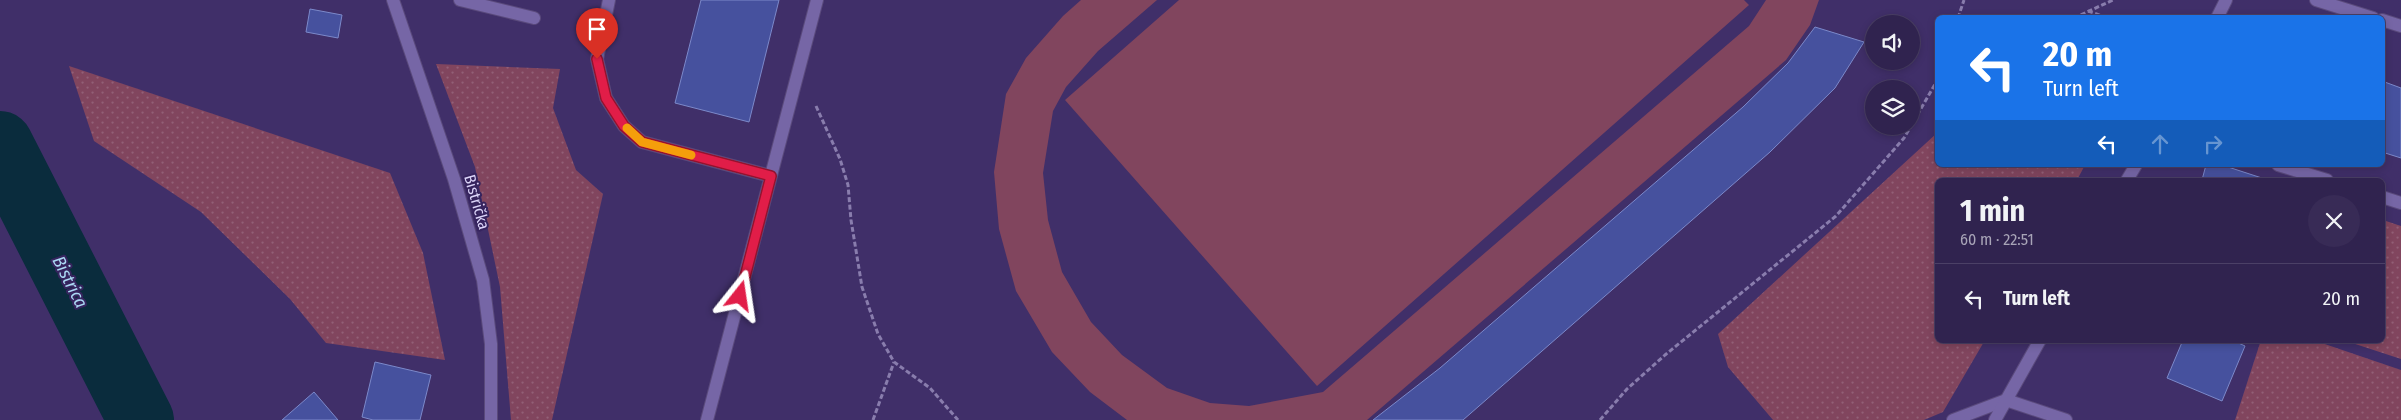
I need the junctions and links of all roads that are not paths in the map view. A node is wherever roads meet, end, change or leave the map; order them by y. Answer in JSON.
{"nodes":[{"id":1,"x":392,"y":0,"type":"edge"},
{"id":2,"x":460,"y":0,"type":"edge"},
{"id":3,"x":609,"y":0,"type":"edge"},
{"id":4,"x":817,"y":0,"type":"edge"},
{"id":5,"x":2226,"y":0,"type":"edge"},
{"id":6,"x":2316,"y":0,"type":"edge"},
{"id":7,"x":2218,"y":15,"type":"edge"},
{"id":8,"x":2364,"y":15,"type":"edge"},
{"id":9,"x":534,"y":18,"type":"dead end"},
{"id":10,"x":2385,"y":21,"type":"edge"},
{"id":11,"x":2401,"y":26,"type":"edge"},
{"id":12,"x":2135,"y":167,"type":"edge"},
{"id":13,"x":2284,"y":167,"type":"edge"},
{"id":14,"x":771,"y":176,"type":"junction"},
{"id":15,"x":2128,"y":178,"type":"edge"},
{"id":16,"x":2320,"y":178,"type":"edge"},
{"id":17,"x":2385,"y":198,"type":"edge"},
{"id":18,"x":2401,"y":203,"type":"edge"},
{"id":19,"x":2038,"y":343,"type":"edge"},
{"id":20,"x":2006,"y":400,"type":"junction"},
{"id":21,"x":491,"y":420,"type":"edge"},
{"id":22,"x":707,"y":420,"type":"edge"},
{"id":23,"x":1954,"y":420,"type":"edge"},
{"id":24,"x":1995,"y":420,"type":"edge"},
{"id":25,"x":2066,"y":420,"type":"edge"}],
"edges":[{"from":1,"to":21,"type":"street","name":"Bistrička"},
{"from":2,"to":9,"type":"street"},
{"from":3,"to":14,"type":"street"},
{"from":4,"to":14,"type":"street"},
{"from":5,"to":7,"type":"street"},
{"from":6,"to":8,"type":"street"},
{"from":10,"to":11,"type":"street"},
{"from":12,"to":15,"type":"street"},
{"from":13,"to":16,"type":"street"},
{"from":14,"to":22,"type":"street"},
{"from":17,"to":18,"type":"street"},
{"from":19,"to":20,"type":"street"},
{"from":20,"to":23,"type":"street"},
{"from":20,"to":24,"type":"street"},
{"from":20,"to":25,"type":"street"}]}
